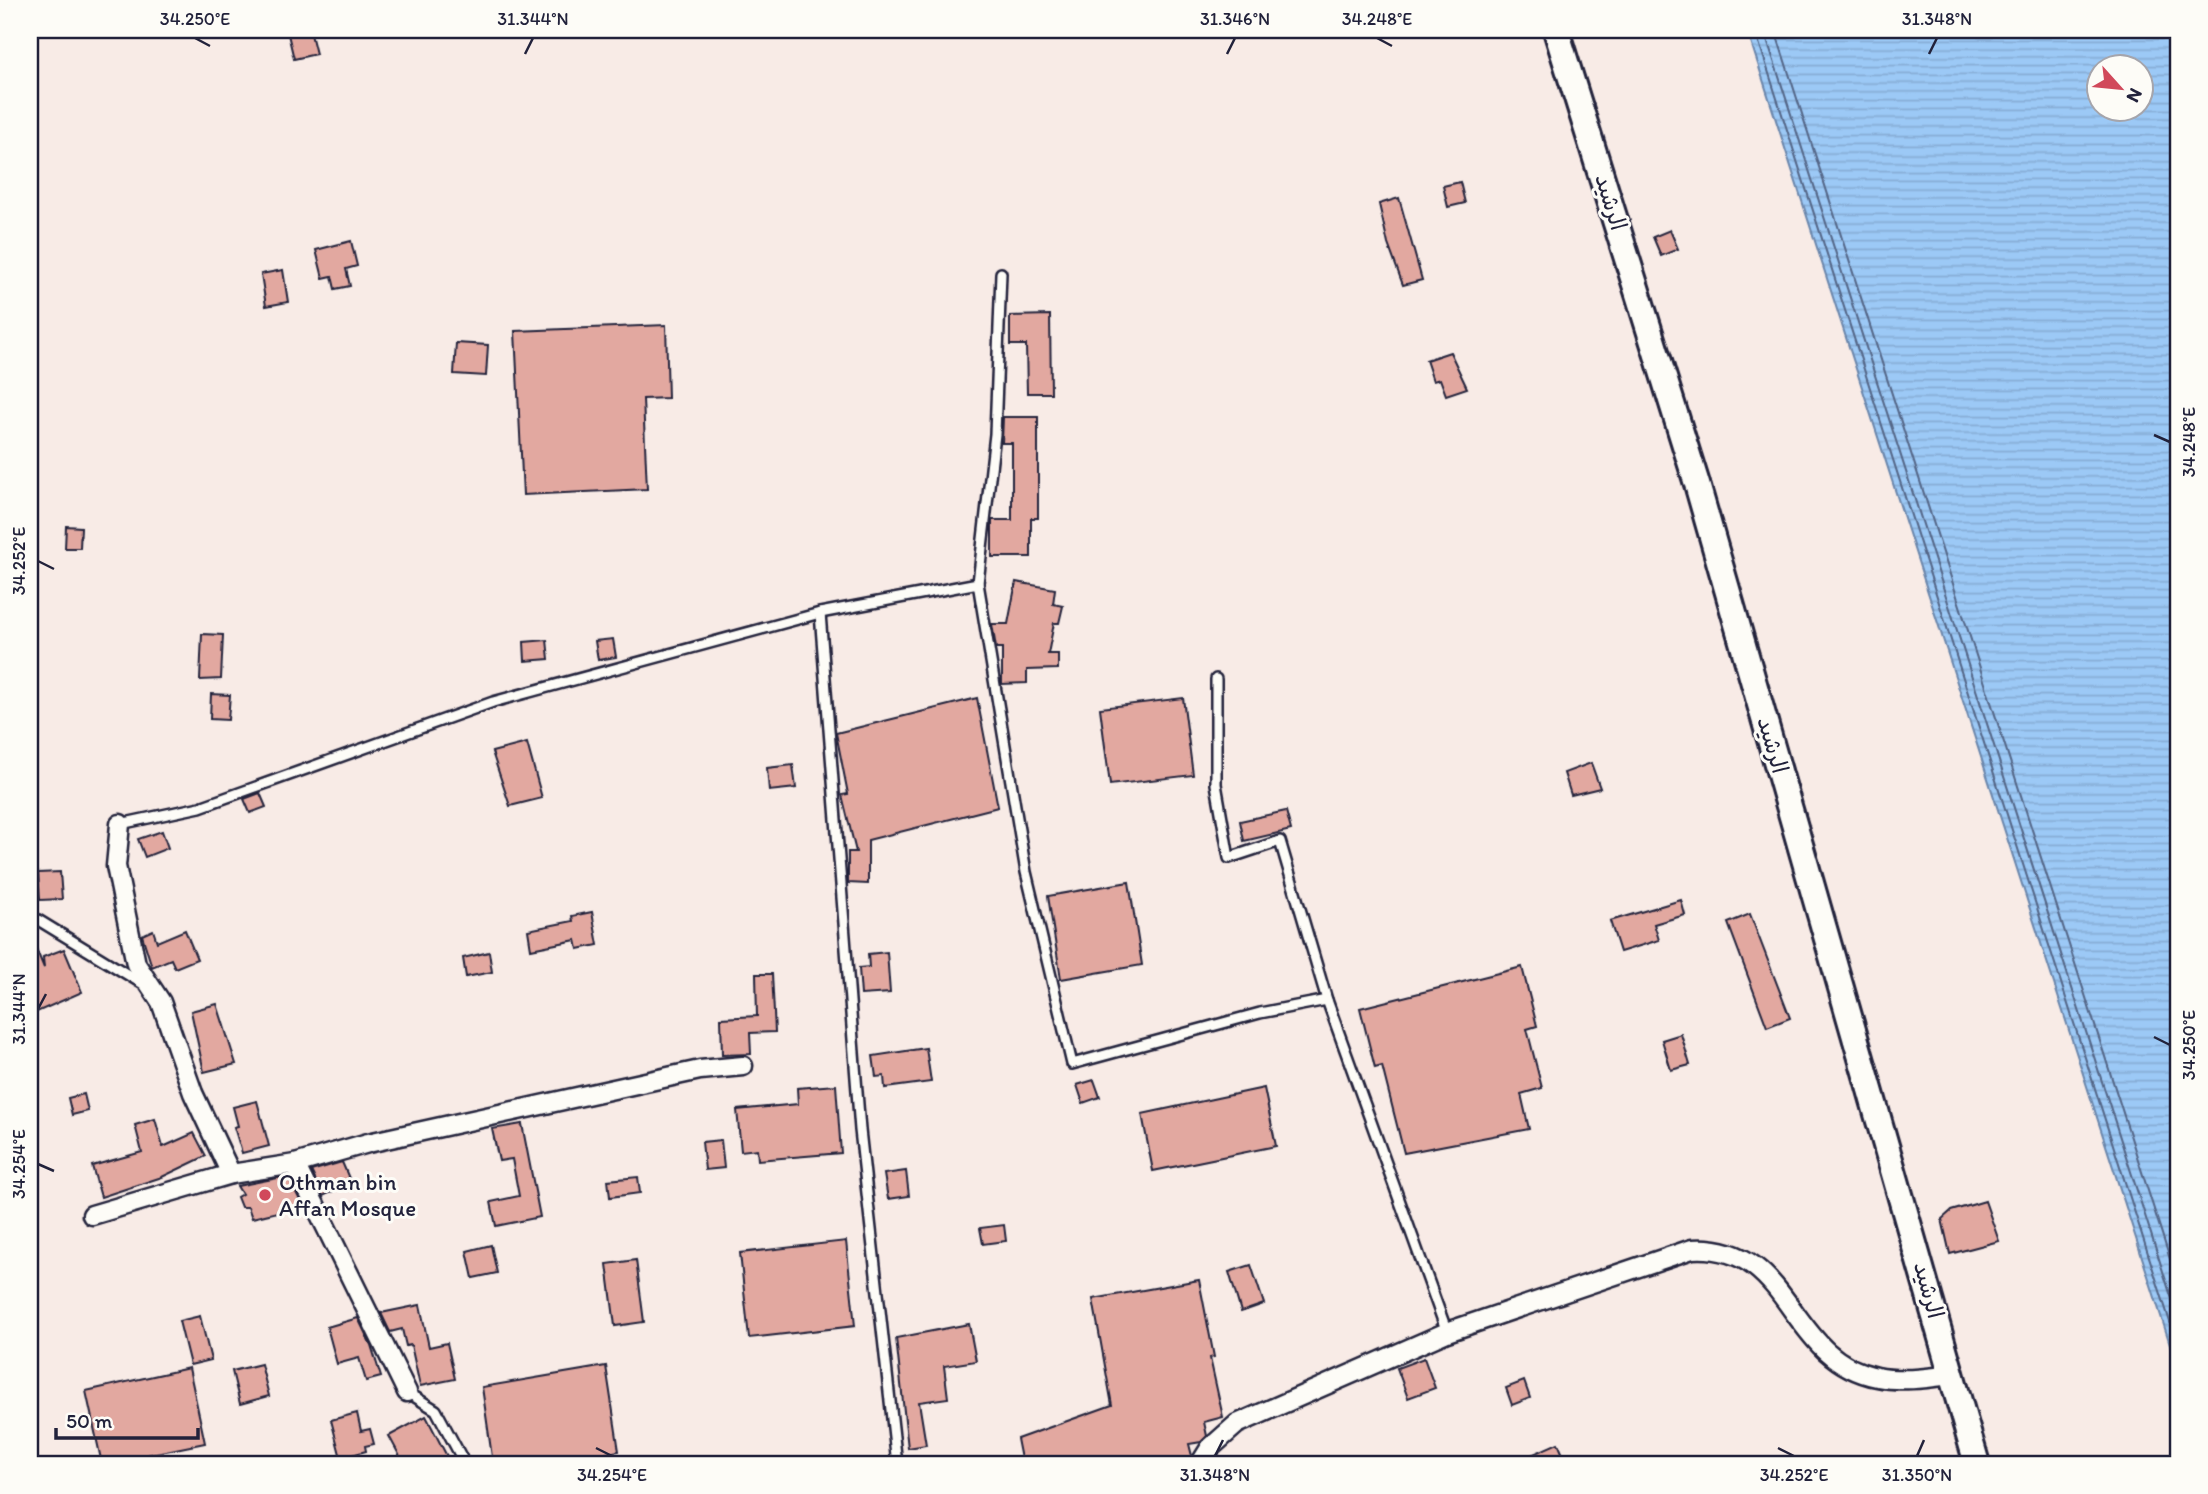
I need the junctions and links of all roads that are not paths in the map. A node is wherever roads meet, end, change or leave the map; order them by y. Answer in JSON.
{"nodes":[{"id":1,"x":1556,"y":30,"type":"edge"},
{"id":2,"x":1001,"y":274,"type":"dead end"},
{"id":3,"x":978,"y":583,"type":"junction"},
{"id":4,"x":820,"y":613,"type":"junction"},
{"id":5,"x":1216,"y":679,"type":"dead end"},
{"id":6,"x":120,"y":824,"type":"joint"},
{"id":7,"x":30,"y":915,"type":"edge"},
{"id":8,"x":150,"y":989,"type":"junction"},
{"id":9,"x":1327,"y":1000,"type":"junction"},
{"id":10,"x":743,"y":1066,"type":"dead end"},
{"id":11,"x":295,"y":1164,"type":"junction"},
{"id":12,"x":231,"y":1174,"type":"junction"},
{"id":13,"x":92,"y":1215,"type":"dead end"},
{"id":14,"x":1447,"y":1332,"type":"junction"},
{"id":15,"x":1952,"y":1375,"type":"junction"},
{"id":16,"x":407,"y":1392,"type":"joint"},
{"id":17,"x":464,"y":1464,"type":"edge"},
{"id":18,"x":897,"y":1464,"type":"edge"},
{"id":19,"x":1200,"y":1464,"type":"edge"},
{"id":20,"x":1977,"y":1464,"type":"edge"}],
"edges":[{"from":1,"to":15,"type":"main road","name":"الرشيد"},
{"from":2,"to":3,"type":"lane"},
{"from":3,"to":4,"type":"lane"},
{"from":3,"to":9,"type":"lane"},
{"from":4,"to":6,"type":"lane"},
{"from":4,"to":18,"type":"lane"},
{"from":5,"to":9,"type":"lane"},
{"from":6,"to":8,"type":"street"},
{"from":7,"to":8,"type":"lane"},
{"from":8,"to":12,"type":"street"},
{"from":9,"to":14,"type":"lane"},
{"from":10,"to":11,"type":"street"},
{"from":11,"to":12,"type":"street"},
{"from":11,"to":16,"type":"street"},
{"from":12,"to":13,"type":"street"},
{"from":14,"to":15,"type":"street"},
{"from":14,"to":19,"type":"street"},
{"from":15,"to":20,"type":"main road","name":"الرشيد"},
{"from":16,"to":17,"type":"lane"}]}
